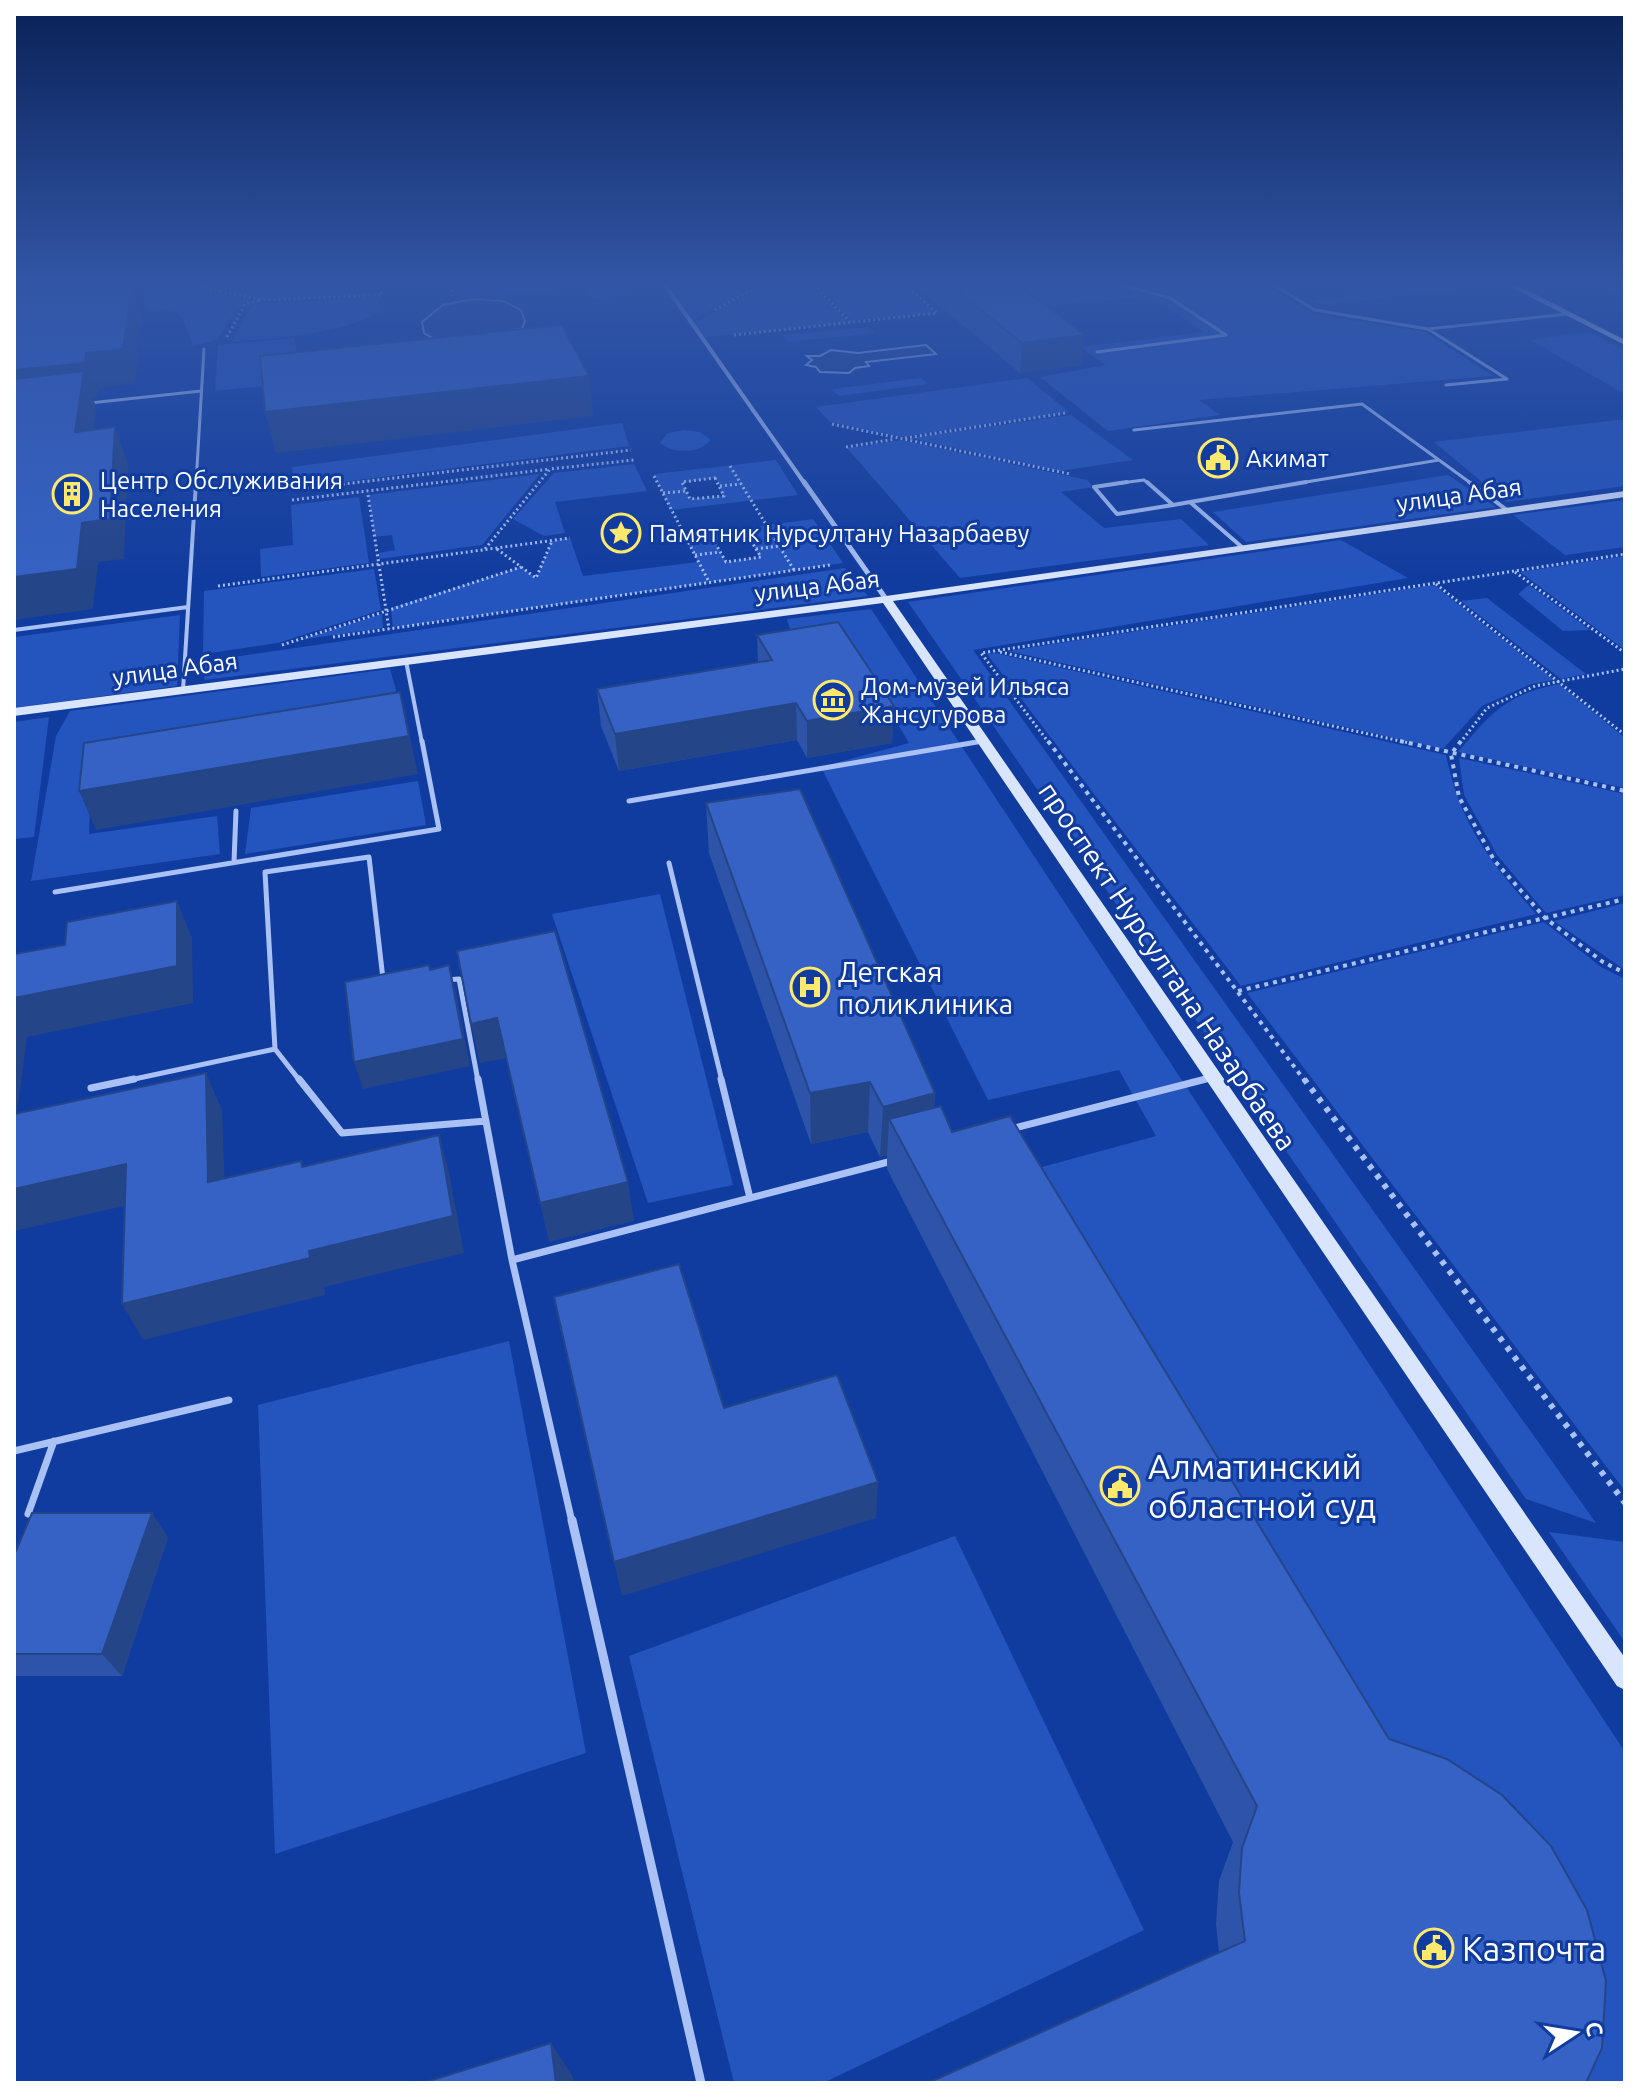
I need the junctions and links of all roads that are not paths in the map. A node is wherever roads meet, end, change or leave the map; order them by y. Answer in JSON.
{"nodes":[{"id":1,"x":202,"y":383,"type":"edge"},
{"id":2,"x":734,"y":383,"type":"edge"},
{"id":3,"x":1468,"y":383,"type":"edge"},
{"id":4,"x":1446,"y":385,"type":"dead end"},
{"id":5,"x":201,"y":391,"type":"junction"},
{"id":6,"x":77,"y":404,"type":"edge"},
{"id":7,"x":1134,"y":430,"type":"dead end"},
{"id":8,"x":1439,"y":460,"type":"junction"},
{"id":9,"x":1625,"y":494,"type":"edge"},
{"id":10,"x":1190,"y":502,"type":"junction"},
{"id":11,"x":1173,"y":505,"type":"junction"},
{"id":12,"x":1507,"y":510,"type":"junction"},
{"id":13,"x":1243,"y":548,"type":"junction"},
{"id":14,"x":886,"y":599,"type":"junction"},
{"id":15,"x":188,"y":607,"type":"junction"},
{"id":16,"x":14,"y":630,"type":"edge"},
{"id":17,"x":406,"y":661,"type":"junction"},
{"id":18,"x":183,"y":690,"type":"junction"},
{"id":19,"x":14,"y":712,"type":"edge"},
{"id":20,"x":983,"y":741,"type":"junction"},
{"id":21,"x":629,"y":801,"type":"dead end"},
{"id":22,"x":236,"y":811,"type":"dead end"},
{"id":23,"x":234,"y":862,"type":"junction"},
{"id":24,"x":669,"y":863,"type":"dead end"},
{"id":25,"x":55,"y":892,"type":"dead end"},
{"id":26,"x":444,"y":980,"type":"edge"},
{"id":27,"x":384,"y":984,"type":"edge"},
{"id":28,"x":275,"y":1049,"type":"junction"},
{"id":29,"x":1213,"y":1077,"type":"junction"},
{"id":30,"x":91,"y":1088,"type":"dead end"},
{"id":31,"x":486,"y":1121,"type":"junction"},
{"id":32,"x":1006,"y":1131,"type":"edge"},
{"id":33,"x":901,"y":1158,"type":"edge"},
{"id":34,"x":750,"y":1198,"type":"junction"},
{"id":35,"x":512,"y":1260,"type":"junction"},
{"id":36,"x":229,"y":1400,"type":"dead end"},
{"id":37,"x":54,"y":1441,"type":"junction"},
{"id":38,"x":14,"y":1451,"type":"edge"},
{"id":39,"x":28,"y":1514,"type":"edge"},
{"id":40,"x":1625,"y":1678,"type":"edge"},
{"id":41,"x":701,"y":2083,"type":"edge"}],
"edges":[{"from":1,"to":5,"type":"lane"},
{"from":2,"to":14,"type":"street","name":"проспект Нурсултана Назарбаева"},
{"from":3,"to":4,"type":"lane"},
{"from":5,"to":6,"type":"lane"},
{"from":5,"to":15,"type":"lane"},
{"from":7,"to":8,"type":"lane"},
{"from":8,"to":10,"type":"lane"},
{"from":8,"to":12,"type":"lane"},
{"from":9,"to":12,"type":"main road","name":"улица Абая"},
{"from":10,"to":11,"type":"lane"},
{"from":10,"to":13,"type":"lane"},
{"from":11,"to":11,"type":"lane"},
{"from":12,"to":13,"type":"main road","name":"улица Абая"},
{"from":13,"to":14,"type":"main road","name":"улица Абая"},
{"from":14,"to":17,"type":"main road","name":"улица Абая"},
{"from":14,"to":20,"type":"main road","name":"проспект Нурсултана Назарбаева"},
{"from":15,"to":16,"type":"lane"},
{"from":15,"to":18,"type":"lane"},
{"from":17,"to":18,"type":"main road","name":"улица Абая"},
{"from":17,"to":23,"type":"lane"},
{"from":18,"to":19,"type":"main road","name":"улица Абая"},
{"from":20,"to":21,"type":"lane"},
{"from":20,"to":29,"type":"main road","name":"проспект Нурсултана Назарбаева"},
{"from":22,"to":23,"type":"lane"},
{"from":23,"to":25,"type":"lane"},
{"from":24,"to":34,"type":"lane"},
{"from":26,"to":31,"type":"lane"},
{"from":27,"to":28,"type":"lane"},
{"from":28,"to":30,"type":"lane"},
{"from":28,"to":31,"type":"lane"},
{"from":29,"to":32,"type":"lane"},
{"from":29,"to":40,"type":"main road","name":"проспект Нурсултана Назарбаева"},
{"from":31,"to":35,"type":"lane"},
{"from":33,"to":34,"type":"lane"},
{"from":34,"to":35,"type":"lane"},
{"from":35,"to":41,"type":"lane"},
{"from":36,"to":37,"type":"lane"},
{"from":37,"to":38,"type":"lane"},
{"from":37,"to":39,"type":"lane"}]}
